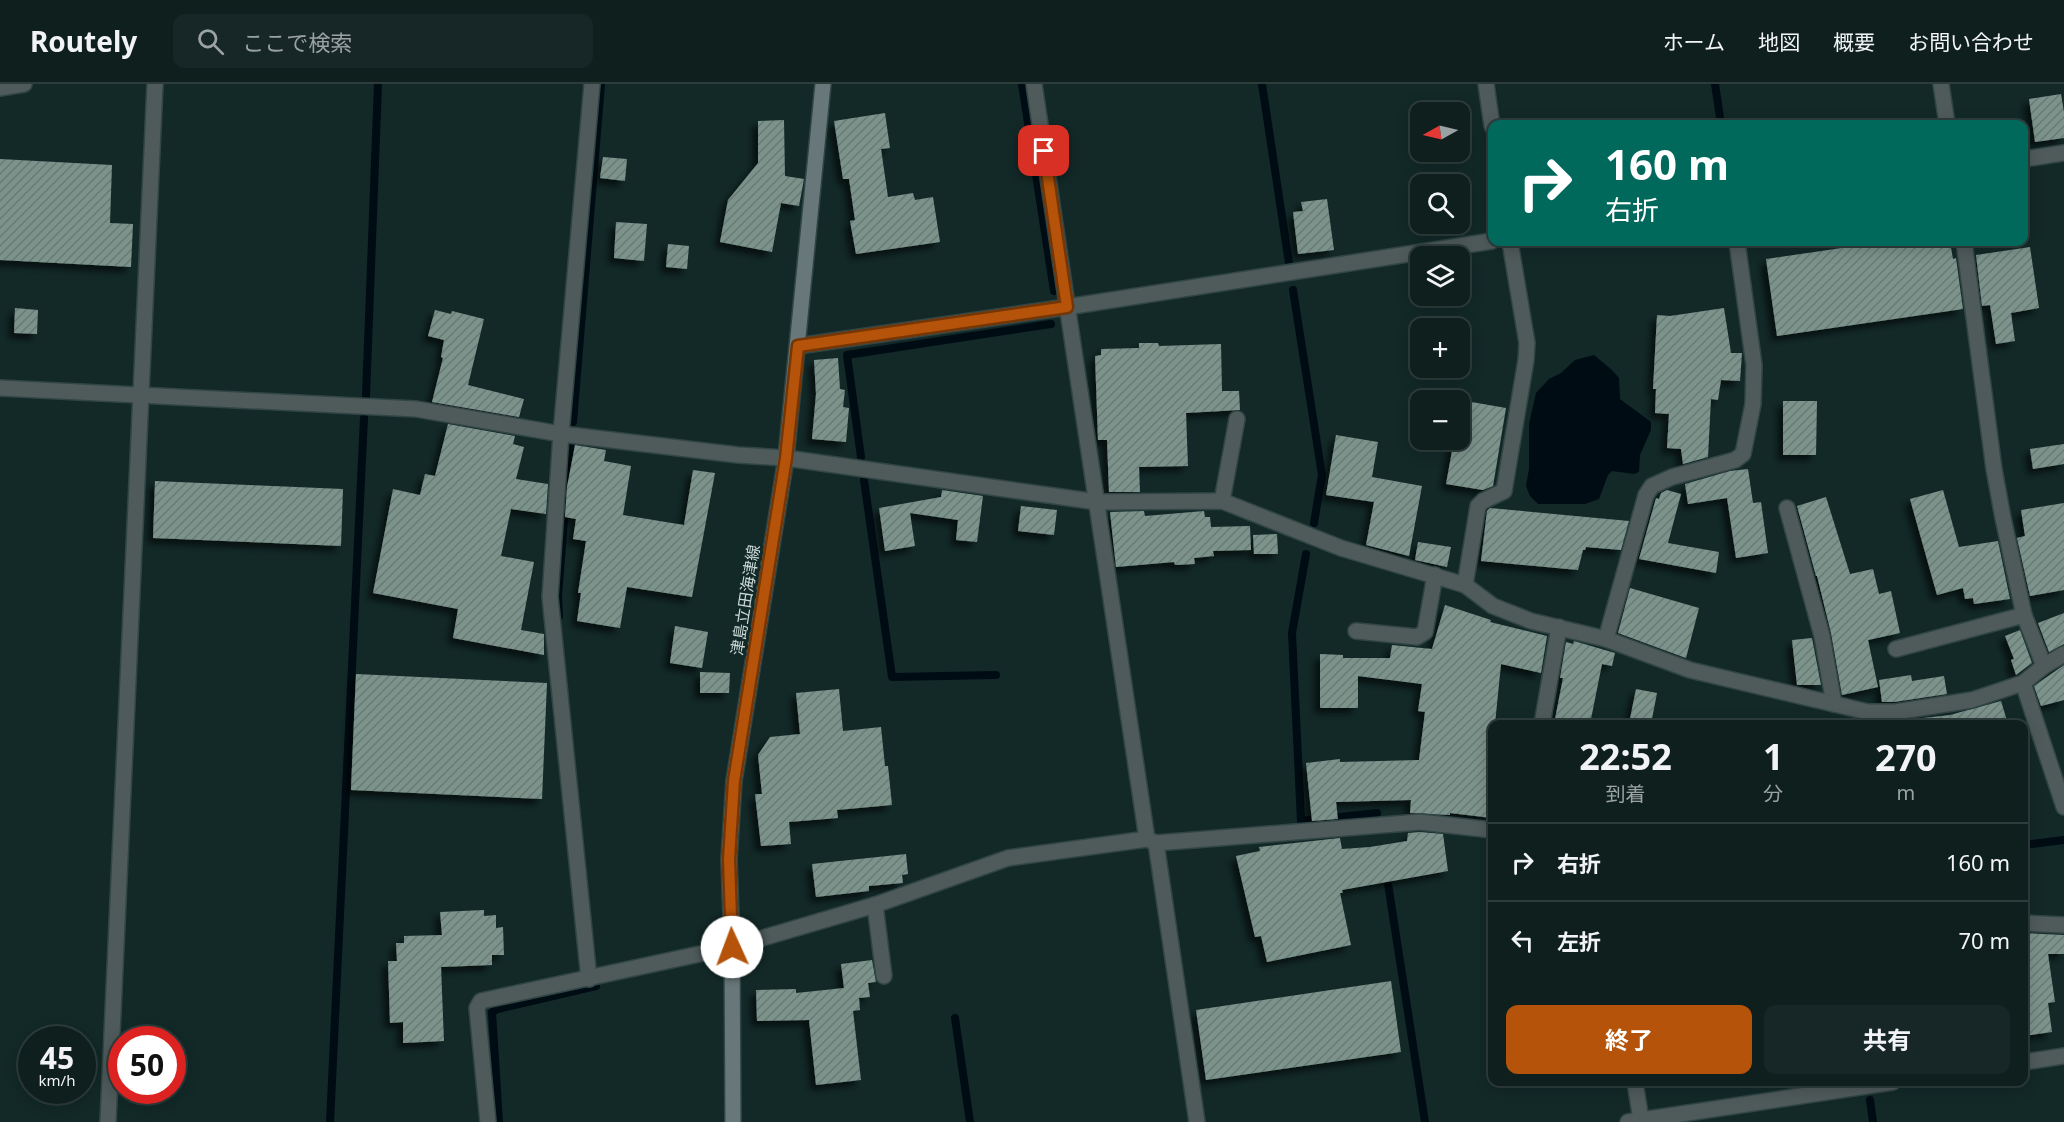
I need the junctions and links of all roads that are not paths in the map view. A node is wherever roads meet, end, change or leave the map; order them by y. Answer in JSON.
{"nodes":[{"id":1,"x":24,"y":84,"type":"edge"},
{"id":2,"x":155,"y":84,"type":"edge"},
{"id":3,"x":592,"y":84,"type":"edge"},
{"id":4,"x":823,"y":84,"type":"edge"},
{"id":5,"x":1034,"y":84,"type":"edge"},
{"id":6,"x":1486,"y":84,"type":"edge"},
{"id":7,"x":1941,"y":84,"type":"edge"},
{"id":8,"x":0,"y":88,"type":"edge"},
{"id":9,"x":1491,"y":120,"type":"edge"},
{"id":10,"x":1946,"y":120,"type":"edge"},
{"id":11,"x":2064,"y":153,"type":"edge"},
{"id":12,"x":2028,"y":158,"type":"edge"},
{"id":13,"x":1488,"y":242,"type":"edge"},
{"id":14,"x":1511,"y":246,"type":"edge"},
{"id":15,"x":1738,"y":246,"type":"edge"},
{"id":16,"x":1965,"y":246,"type":"edge"},
{"id":17,"x":1067,"y":307,"type":"junction"},
{"id":18,"x":798,"y":346,"type":"junction"},
{"id":19,"x":0,"y":388,"type":"edge"},
{"id":20,"x":141,"y":396,"type":"junction"},
{"id":21,"x":1237,"y":419,"type":"dead end"},
{"id":22,"x":561,"y":434,"type":"junction"},
{"id":23,"x":786,"y":458,"type":"junction"},
{"id":24,"x":1222,"y":501,"type":"junction"},
{"id":25,"x":1097,"y":502,"type":"junction"},
{"id":26,"x":1787,"y":508,"type":"dead end"},
{"id":27,"x":1436,"y":575,"type":"junction"},
{"id":28,"x":1466,"y":585,"type":"junction"},
{"id":29,"x":2024,"y":615,"type":"junction"},
{"id":30,"x":1559,"y":627,"type":"junction"},
{"id":31,"x":1356,"y":631,"type":"dead end"},
{"id":32,"x":1606,"y":639,"type":"junction"},
{"id":33,"x":1896,"y":649,"type":"dead end"},
{"id":34,"x":2064,"y":654,"type":"edge"},
{"id":35,"x":2044,"y":666,"type":"junction"},
{"id":36,"x":2023,"y":683,"type":"junction"},
{"id":37,"x":1834,"y":704,"type":"junction"},
{"id":38,"x":1543,"y":720,"type":"edge"},
{"id":39,"x":2064,"y":807,"type":"edge"},
{"id":40,"x":1488,"y":830,"type":"edge"},
{"id":41,"x":1151,"y":841,"type":"junction"},
{"id":42,"x":875,"y":905,"type":"junction"},
{"id":43,"x":2028,"y":923,"type":"edge"},
{"id":44,"x":2064,"y":925,"type":"edge"},
{"id":45,"x":732,"y":947,"type":"junction"},
{"id":46,"x":884,"y":976,"type":"dead end"},
{"id":47,"x":589,"y":979,"type":"junction"},
{"id":48,"x":2064,"y":1056,"type":"edge"},
{"id":49,"x":2028,"y":1061,"type":"edge"},
{"id":50,"x":1636,"y":1086,"type":"edge"},
{"id":51,"x":1867,"y":1086,"type":"edge"},
{"id":52,"x":1640,"y":1121,"type":"edge"},
{"id":53,"x":108,"y":1122,"type":"edge"},
{"id":54,"x":488,"y":1122,"type":"edge"},
{"id":55,"x":733,"y":1122,"type":"edge"},
{"id":56,"x":1197,"y":1122,"type":"edge"}],
"edges":[{"from":1,"to":8,"type":"street"},
{"from":2,"to":20,"type":"street"},
{"from":3,"to":22,"type":"street"},
{"from":4,"to":18,"type":"main road","name":"津島立田海津線"},
{"from":5,"to":17,"type":"street"},
{"from":6,"to":9,"type":"street"},
{"from":7,"to":10,"type":"street"},
{"from":11,"to":12,"type":"street"},
{"from":13,"to":17,"type":"street"},
{"from":14,"to":28,"type":"street"},
{"from":15,"to":32,"type":"street"},
{"from":16,"to":29,"type":"street"},
{"from":17,"to":18,"type":"street"},
{"from":17,"to":25,"type":"street"},
{"from":18,"to":23,"type":"main road","name":"津島立田海津線"},
{"from":19,"to":20,"type":"street"},
{"from":20,"to":22,"type":"street"},
{"from":20,"to":53,"type":"street"},
{"from":21,"to":24,"type":"street"},
{"from":22,"to":23,"type":"street"},
{"from":22,"to":47,"type":"street"},
{"from":23,"to":25,"type":"street"},
{"from":23,"to":45,"type":"main road","name":"津島立田海津線"},
{"from":24,"to":25,"type":"street"},
{"from":24,"to":27,"type":"street"},
{"from":25,"to":41,"type":"street"},
{"from":26,"to":37,"type":"street"},
{"from":27,"to":28,"type":"street"},
{"from":27,"to":31,"type":"street"},
{"from":28,"to":30,"type":"street"},
{"from":29,"to":33,"type":"street"},
{"from":29,"to":35,"type":"street"},
{"from":30,"to":32,"type":"street"},
{"from":30,"to":38,"type":"street"},
{"from":32,"to":37,"type":"street"},
{"from":34,"to":35,"type":"street"},
{"from":35,"to":36,"type":"street"},
{"from":36,"to":37,"type":"street"},
{"from":36,"to":39,"type":"street"},
{"from":40,"to":41,"type":"street"},
{"from":41,"to":42,"type":"street"},
{"from":41,"to":56,"type":"street"},
{"from":42,"to":45,"type":"street"},
{"from":42,"to":46,"type":"street"},
{"from":43,"to":44,"type":"street"},
{"from":45,"to":47,"type":"street"},
{"from":45,"to":55,"type":"main road","name":"津島立田海津線"},
{"from":47,"to":54,"type":"street"},
{"from":48,"to":49,"type":"street"},
{"from":50,"to":52,"type":"street"},
{"from":51,"to":52,"type":"street"}]}
